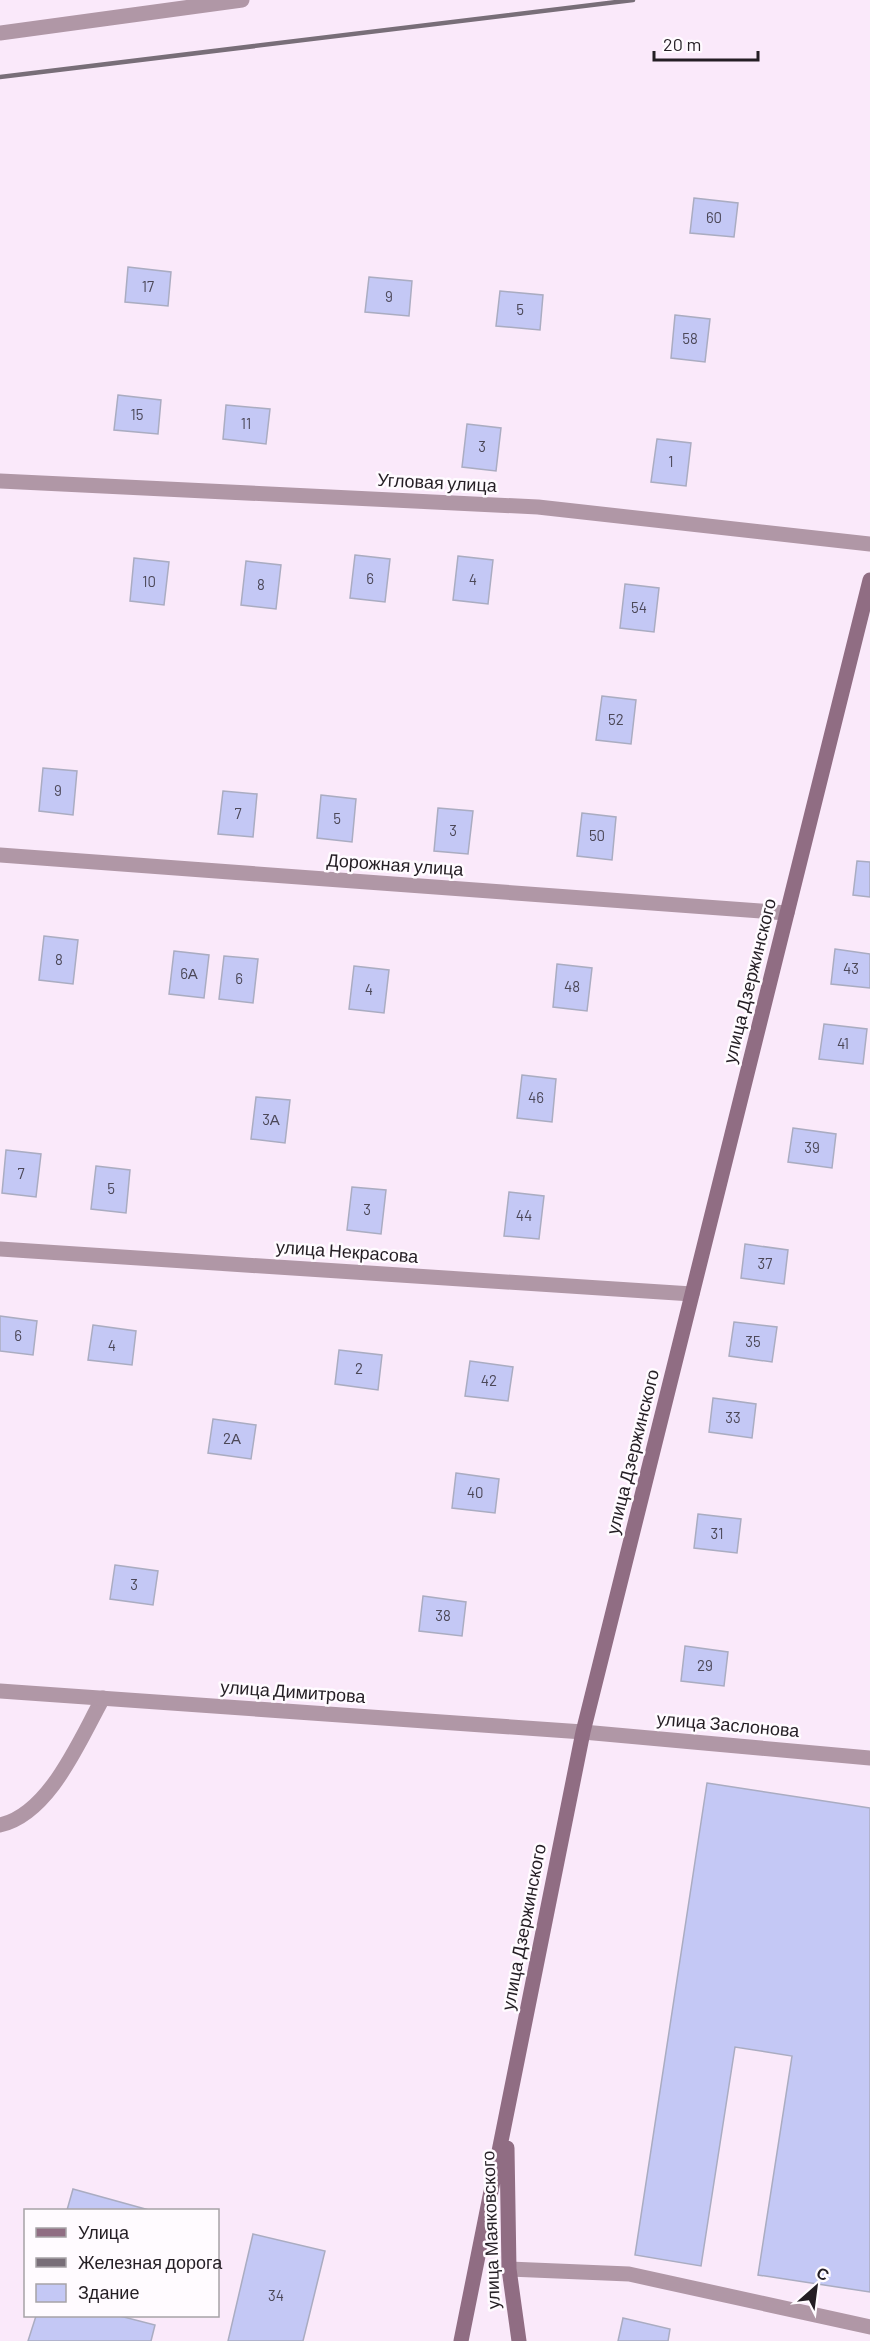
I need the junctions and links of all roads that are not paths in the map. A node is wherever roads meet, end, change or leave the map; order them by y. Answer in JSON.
{"nodes":[{"id":1,"x":242,"y":0,"type":"edge"},
{"id":2,"x":0,"y":33,"type":"edge"},
{"id":3,"x":0,"y":481,"type":"edge"},
{"id":4,"x":870,"y":544,"type":"edge"},
{"id":5,"x":870,"y":580,"type":"edge"},
{"id":6,"x":0,"y":855,"type":"edge"},
{"id":7,"x":787,"y":913,"type":"junction"},
{"id":8,"x":0,"y":1249,"type":"edge"},
{"id":9,"x":692,"y":1294,"type":"junction"},
{"id":10,"x":0,"y":1691,"type":"edge"},
{"id":11,"x":103,"y":1698,"type":"junction"},
{"id":12,"x":583,"y":1732,"type":"junction"},
{"id":13,"x":870,"y":1758,"type":"edge"},
{"id":14,"x":0,"y":1825,"type":"edge"},
{"id":15,"x":507,"y":2118,"type":"junction"},
{"id":16,"x":509,"y":2269,"type":"junction"},
{"id":17,"x":870,"y":2326,"type":"edge"},
{"id":18,"x":461,"y":2341,"type":"edge"},
{"id":19,"x":519,"y":2341,"type":"edge"}],
"edges":[{"from":1,"to":2,"type":"street"},
{"from":3,"to":4,"type":"street","name":"Угловая улица"},
{"from":5,"to":7,"type":"main road","name":"улица Дзержинского"},
{"from":6,"to":7,"type":"street","name":"Дорожная улица"},
{"from":7,"to":9,"type":"main road","name":"улица Дзержинского"},
{"from":8,"to":9,"type":"street","name":"улица Некрасова"},
{"from":9,"to":12,"type":"main road","name":"улица Дзержинского"},
{"from":10,"to":11,"type":"street","name":"улица Димитрова"},
{"from":11,"to":12,"type":"street","name":"улица Димитрова"},
{"from":11,"to":14,"type":"street"},
{"from":12,"to":13,"type":"street","name":"улица Заслонова"},
{"from":12,"to":15,"type":"main road","name":"улица Дзержинского"},
{"from":15,"to":16,"type":"main road","name":"улица Маяковского"},
{"from":15,"to":18,"type":"main road","name":"улица Дзержинского"},
{"from":16,"to":17,"type":"street"},
{"from":16,"to":19,"type":"main road","name":"улица Маяковского"}]}
